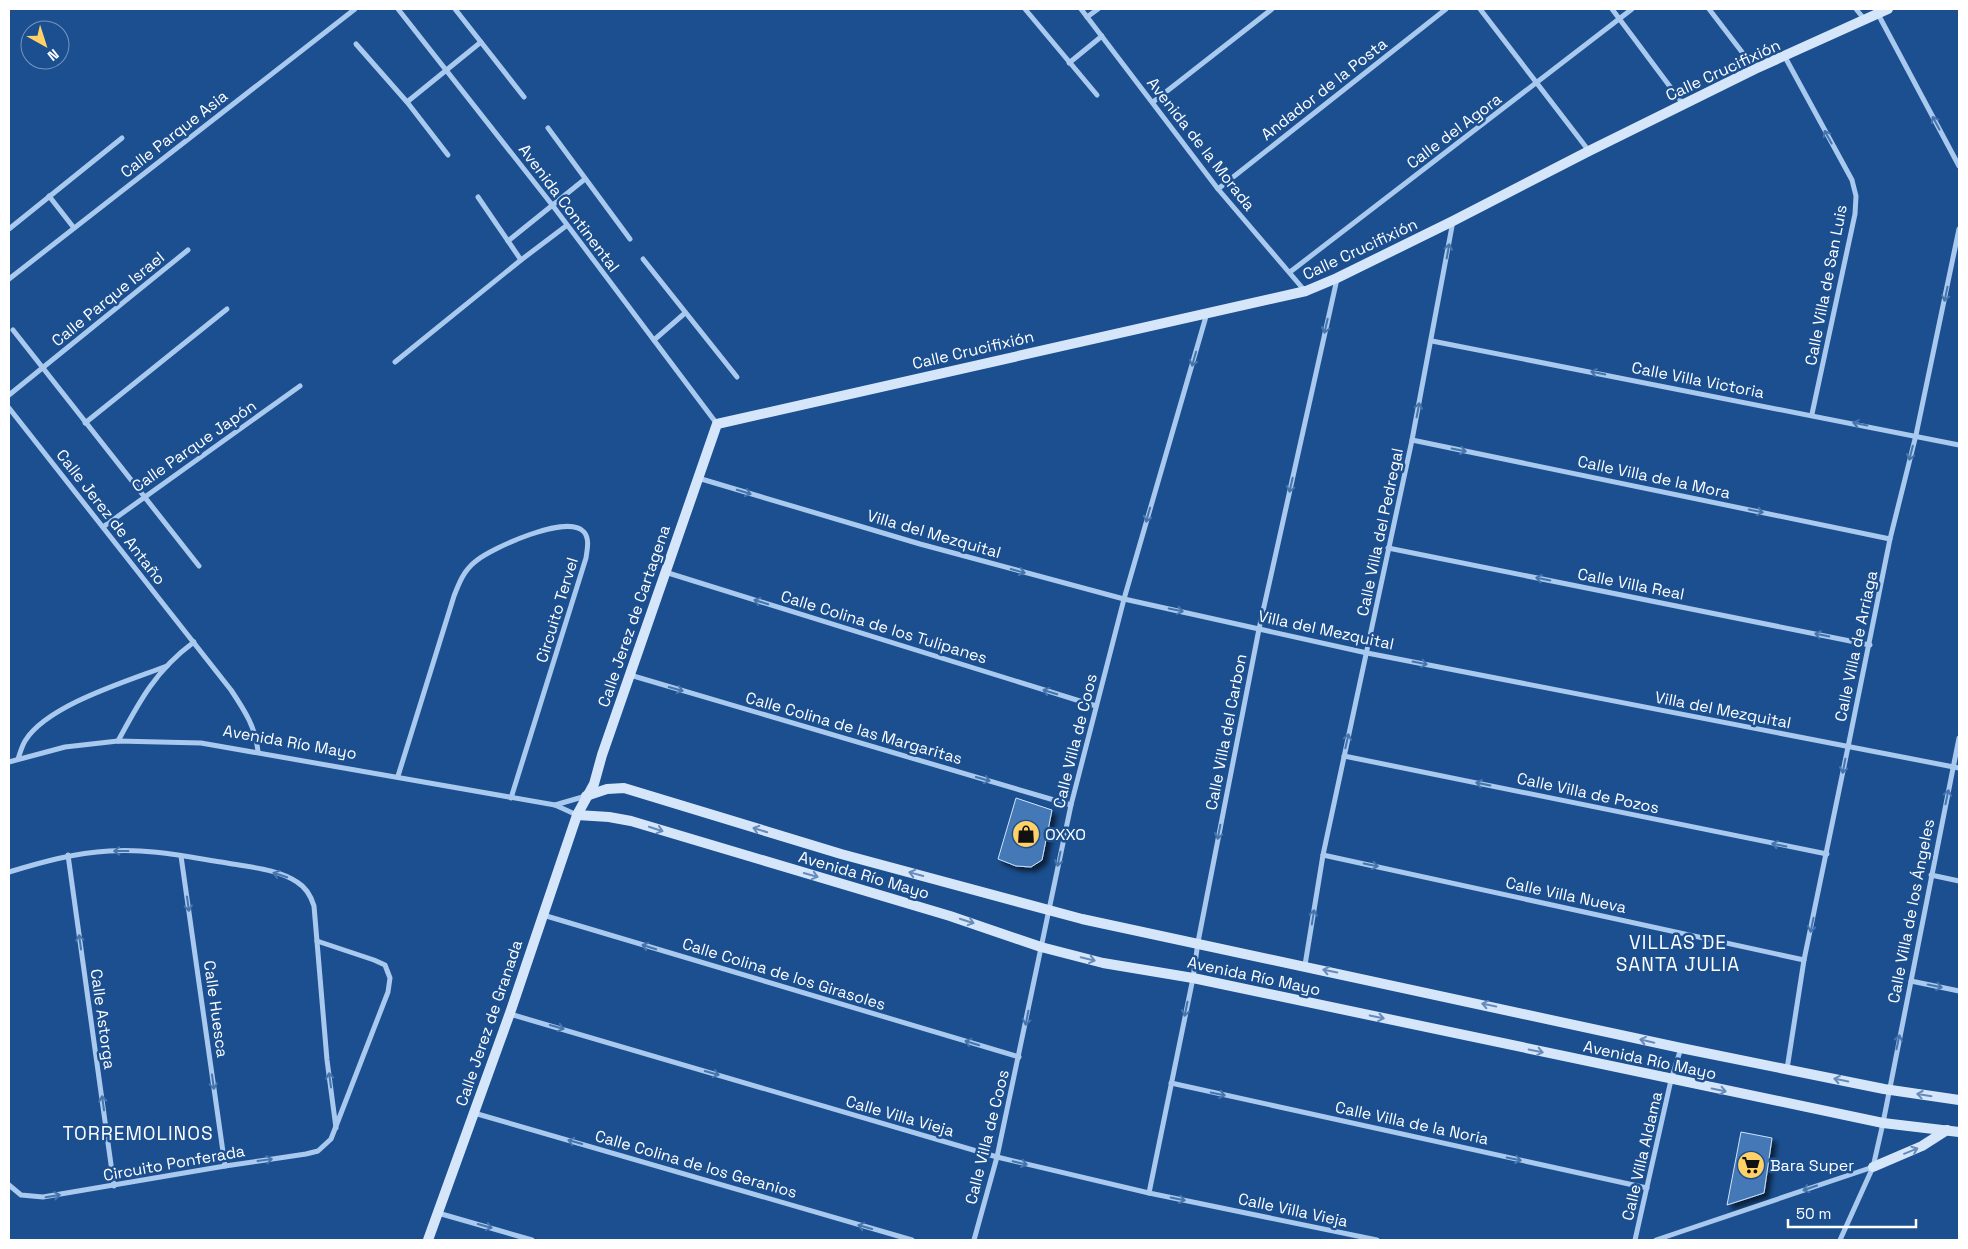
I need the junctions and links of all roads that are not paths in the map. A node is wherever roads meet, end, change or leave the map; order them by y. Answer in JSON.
{"nodes":[{"id":1,"x":355,"y":9,"type":"edge"},
{"id":2,"x":398,"y":9,"type":"edge"},
{"id":3,"x":455,"y":9,"type":"edge"},
{"id":4,"x":1025,"y":9,"type":"edge"},
{"id":5,"x":1081,"y":9,"type":"edge"},
{"id":6,"x":1098,"y":9,"type":"edge"},
{"id":7,"x":1272,"y":9,"type":"edge"},
{"id":8,"x":1446,"y":9,"type":"edge"},
{"id":9,"x":1480,"y":9,"type":"edge"},
{"id":10,"x":1612,"y":9,"type":"edge"},
{"id":11,"x":1632,"y":9,"type":"edge"},
{"id":12,"x":1709,"y":9,"type":"edge"},
{"id":13,"x":1856,"y":9,"type":"edge"},
{"id":14,"x":1888,"y":9,"type":"edge"},
{"id":15,"x":1878,"y":14,"type":"junction"},
{"id":16,"x":1087,"y":17,"type":"junction"},
{"id":17,"x":1620,"y":19,"type":"junction"},
{"id":18,"x":1866,"y":20,"type":"junction"},
{"id":19,"x":1102,"y":36,"type":"junction"},
{"id":20,"x":481,"y":42,"type":"junction"},
{"id":21,"x":356,"y":44,"type":"dead end"},
{"id":22,"x":1785,"y":57,"type":"junction"},
{"id":23,"x":1070,"y":63,"type":"junction"},
{"id":24,"x":1756,"y":70,"type":"junction"},
{"id":25,"x":447,"y":71,"type":"junction"},
{"id":26,"x":1538,"y":83,"type":"junction"},
{"id":27,"x":1097,"y":96,"type":"dead end"},
{"id":28,"x":524,"y":97,"type":"dead end"},
{"id":29,"x":407,"y":102,"type":"junction"},
{"id":30,"x":1153,"y":102,"type":"junction"},
{"id":31,"x":1683,"y":105,"type":"junction"},
{"id":32,"x":548,"y":128,"type":"dead end"},
{"id":33,"x":122,"y":138,"type":"dead end"},
{"id":34,"x":1589,"y":150,"type":"junction"},
{"id":35,"x":448,"y":155,"type":"dead end"},
{"id":36,"x":1959,"y":166,"type":"edge"},
{"id":37,"x":585,"y":179,"type":"junction"},
{"id":38,"x":1218,"y":189,"type":"junction"},
{"id":39,"x":49,"y":196,"type":"junction"},
{"id":40,"x":478,"y":197,"type":"dead end"},
{"id":41,"x":553,"y":206,"type":"junction"},
{"id":42,"x":1453,"y":221,"type":"junction"},
{"id":43,"x":566,"y":226,"type":"junction"},
{"id":44,"x":74,"y":228,"type":"junction"},
{"id":45,"x":9,"y":229,"type":"edge"},
{"id":46,"x":1959,"y":229,"type":"edge"},
{"id":47,"x":630,"y":239,"type":"dead end"},
{"id":48,"x":508,"y":241,"type":"junction"},
{"id":49,"x":188,"y":250,"type":"dead end"},
{"id":50,"x":643,"y":259,"type":"dead end"},
{"id":51,"x":521,"y":260,"type":"junction"},
{"id":52,"x":1290,"y":272,"type":"junction"},
{"id":53,"x":1337,"y":278,"type":"junction"},
{"id":54,"x":9,"y":279,"type":"edge"},
{"id":55,"x":1306,"y":291,"type":"junction"},
{"id":56,"x":227,"y":309,"type":"dead end"},
{"id":57,"x":1207,"y":312,"type":"junction"},
{"id":58,"x":685,"y":313,"type":"junction"},
{"id":59,"x":13,"y":330,"type":"dead end"},
{"id":60,"x":654,"y":340,"type":"junction"},
{"id":61,"x":1432,"y":341,"type":"junction"},
{"id":62,"x":395,"y":362,"type":"dead end"},
{"id":63,"x":43,"y":368,"type":"junction"},
{"id":64,"x":737,"y":377,"type":"dead end"},
{"id":65,"x":300,"y":386,"type":"dead end"},
{"id":66,"x":9,"y":395,"type":"edge"},
{"id":67,"x":9,"y":408,"type":"edge"},
{"id":68,"x":1812,"y":414,"type":"junction"},
{"id":69,"x":85,"y":423,"type":"junction"},
{"id":70,"x":717,"y":424,"type":"junction"},
{"id":71,"x":1916,"y":435,"type":"junction"},
{"id":72,"x":1412,"y":440,"type":"junction"},
{"id":73,"x":1959,"y":445,"type":"edge"},
{"id":74,"x":698,"y":478,"type":"junction"},
{"id":75,"x":144,"y":496,"type":"junction"},
{"id":76,"x":103,"y":527,"type":"junction"},
{"id":77,"x":1890,"y":539,"type":"junction"},
{"id":78,"x":1388,"y":548,"type":"junction"},
{"id":79,"x":198,"y":566,"type":"dead end"},
{"id":80,"x":664,"y":572,"type":"junction"},
{"id":81,"x":1124,"y":599,"type":"junction"},
{"id":82,"x":1259,"y":629,"type":"junction"},
{"id":83,"x":194,"y":642,"type":"junction"},
{"id":84,"x":1870,"y":645,"type":"junction"},
{"id":85,"x":1367,"y":653,"type":"junction"},
{"id":86,"x":167,"y":666,"type":"junction"},
{"id":87,"x":629,"y":675,"type":"junction"},
{"id":88,"x":1096,"y":706,"type":"junction"},
{"id":89,"x":1959,"y":738,"type":"edge"},
{"id":90,"x":118,"y":741,"type":"junction"},
{"id":91,"x":1848,"y":747,"type":"junction"},
{"id":92,"x":258,"y":752,"type":"junction"},
{"id":93,"x":1344,"y":756,"type":"junction"},
{"id":94,"x":18,"y":759,"type":"junction"},
{"id":95,"x":9,"y":761,"type":"edge"},
{"id":96,"x":1956,"y":767,"type":"edge"},
{"id":97,"x":398,"y":776,"type":"junction"},
{"id":98,"x":586,"y":796,"type":"junction"},
{"id":99,"x":512,"y":798,"type":"junction"},
{"id":100,"x":555,"y":805,"type":"junction"},
{"id":101,"x":1071,"y":805,"type":"junction"},
{"id":102,"x":576,"y":815,"type":"junction"},
{"id":103,"x":1827,"y":854,"type":"junction"},
{"id":104,"x":68,"y":855,"type":"junction"},
{"id":105,"x":1323,"y":855,"type":"junction"},
{"id":106,"x":181,"y":856,"type":"junction"},
{"id":107,"x":9,"y":872,"type":"edge"},
{"id":108,"x":1931,"y":875,"type":"junction"},
{"id":109,"x":1959,"y":881,"type":"edge"},
{"id":110,"x":1048,"y":910,"type":"junction"},
{"id":111,"x":542,"y":915,"type":"junction"},
{"id":112,"x":317,"y":941,"type":"junction"},
{"id":113,"x":1198,"y":942,"type":"junction"},
{"id":114,"x":1041,"y":947,"type":"junction"},
{"id":115,"x":1804,"y":960,"type":"junction"},
{"id":116,"x":1305,"y":965,"type":"junction"},
{"id":117,"x":1193,"y":978,"type":"junction"},
{"id":118,"x":1911,"y":981,"type":"junction"},
{"id":119,"x":1959,"y":991,"type":"edge"},
{"id":120,"x":510,"y":1013,"type":"junction"},
{"id":121,"x":1681,"y":1048,"type":"junction"},
{"id":122,"x":1019,"y":1056,"type":"junction"},
{"id":123,"x":1787,"y":1069,"type":"junction"},
{"id":124,"x":1672,"y":1080,"type":"junction"},
{"id":125,"x":1171,"y":1083,"type":"junction"},
{"id":126,"x":1889,"y":1090,"type":"junction"},
{"id":127,"x":1959,"y":1100,"type":"edge"},
{"id":128,"x":474,"y":1112,"type":"junction"},
{"id":129,"x":1883,"y":1123,"type":"junction"},
{"id":130,"x":336,"y":1128,"type":"junction"},
{"id":131,"x":1947,"y":1130,"type":"junction"},
{"id":132,"x":1959,"y":1132,"type":"edge"},
{"id":133,"x":997,"y":1158,"type":"junction"},
{"id":134,"x":225,"y":1166,"type":"junction"},
{"id":135,"x":1872,"y":1167,"type":"junction"},
{"id":136,"x":9,"y":1185,"type":"edge"},
{"id":137,"x":114,"y":1186,"type":"junction"},
{"id":138,"x":1647,"y":1188,"type":"junction"},
{"id":139,"x":1149,"y":1193,"type":"junction"},
{"id":140,"x":438,"y":1213,"type":"junction"},
{"id":141,"x":428,"y":1240,"type":"edge"},
{"id":142,"x":532,"y":1240,"type":"edge"},
{"id":143,"x":912,"y":1240,"type":"edge"},
{"id":144,"x":974,"y":1240,"type":"edge"},
{"id":145,"x":1377,"y":1240,"type":"edge"},
{"id":146,"x":1636,"y":1240,"type":"edge"},
{"id":147,"x":1656,"y":1240,"type":"edge"},
{"id":148,"x":1840,"y":1240,"type":"edge"}],
"edges":[{"from":1,"to":44,"type":"street","name":"Calle Parque Asia"},
{"from":2,"to":25,"type":"street","name":"Avenida Continental"},
{"from":3,"to":20,"type":"street"},
{"from":4,"to":23,"type":"street"},
{"from":5,"to":16,"type":"street","name":"Avenida de la Morada"},
{"from":6,"to":16,"type":"street"},
{"from":7,"to":30,"type":"street"},
{"from":8,"to":38,"type":"street","name":"Andador de la Posta"},
{"from":9,"to":26,"type":"street"},
{"from":10,"to":17,"type":"street"},
{"from":11,"to":17,"type":"street","name":"Calle del Agora"},
{"from":12,"to":24,"type":"street"},
{"from":13,"to":18,"type":"street"},
{"from":14,"to":15,"type":"street","name":"Calle Crucifixión"},
{"from":15,"to":18,"type":"street","name":"Calle Crucifixión"},
{"from":36,"to":15,"type":"street","one_way":true},
{"from":16,"to":19,"type":"street","name":"Avenida de la Morada"},
{"from":17,"to":26,"type":"street","name":"Calle del Agora"},
{"from":17,"to":31,"type":"street"},
{"from":18,"to":22,"type":"street","name":"Calle Crucifixión"},
{"from":19,"to":23,"type":"street"},
{"from":19,"to":30,"type":"street","name":"Avenida de la Morada"},
{"from":20,"to":25,"type":"street"},
{"from":20,"to":28,"type":"street"},
{"from":21,"to":29,"type":"street"},
{"from":22,"to":24,"type":"street","name":"Calle Crucifixión"},
{"from":68,"to":22,"type":"street","name":"Calle Villa de San Luis","one_way":true},
{"from":23,"to":27,"type":"street"},
{"from":24,"to":31,"type":"street","name":"Calle Crucifixión"},
{"from":25,"to":29,"type":"street"},
{"from":25,"to":41,"type":"street","name":"Avenida Continental"},
{"from":26,"to":34,"type":"street"},
{"from":26,"to":52,"type":"street","name":"Calle del Agora"},
{"from":29,"to":35,"type":"street"},
{"from":30,"to":38,"type":"street","name":"Avenida de la Morada"},
{"from":31,"to":34,"type":"street","name":"Calle Crucifixión"},
{"from":32,"to":37,"type":"street"},
{"from":33,"to":39,"type":"street"},
{"from":34,"to":42,"type":"street","name":"Calle Crucifixión"},
{"from":37,"to":41,"type":"street"},
{"from":37,"to":47,"type":"street"},
{"from":38,"to":52,"type":"street","name":"Avenida de la Morada"},
{"from":39,"to":44,"type":"street"},
{"from":39,"to":45,"type":"street"},
{"from":40,"to":48,"type":"street"},
{"from":41,"to":43,"type":"street","name":"Avenida Continental"},
{"from":41,"to":48,"type":"street"},
{"from":42,"to":53,"type":"street","name":"Calle Crucifixión"},
{"from":61,"to":42,"type":"street","name":"Calle Villa del Pedregal","one_way":true},
{"from":43,"to":51,"type":"street"},
{"from":43,"to":60,"type":"street","name":"Avenida Continental"},
{"from":44,"to":54,"type":"street","name":"Calle Parque Asia"},
{"from":46,"to":71,"type":"street","name":"Calle Villa de Arriaga","one_way":true},
{"from":48,"to":51,"type":"street"},
{"from":49,"to":63,"type":"street","name":"Calle Parque Israel"},
{"from":50,"to":58,"type":"street"},
{"from":51,"to":62,"type":"street"},
{"from":52,"to":55,"type":"street","name":"Avenida de la Morada"},
{"from":53,"to":55,"type":"street","name":"Calle Crucifixión"},
{"from":53,"to":82,"type":"street","name":"Calle Villa del Carbon","one_way":true},
{"from":55,"to":57,"type":"street","name":"Calle Crucifixión"},
{"from":56,"to":69,"type":"street"},
{"from":57,"to":70,"type":"street","name":"Calle Crucifixión"},
{"from":57,"to":81,"type":"street","name":"Calle Villa de Coos","one_way":true},
{"from":58,"to":60,"type":"street"},
{"from":58,"to":64,"type":"street"},
{"from":59,"to":63,"type":"street","name":"Calle Parque Israel"},
{"from":60,"to":70,"type":"street","name":"Avenida Continental"},
{"from":68,"to":61,"type":"street","name":"Calle Villa Victoria","one_way":true},
{"from":72,"to":61,"type":"street","name":"Calle Villa del Pedregal","one_way":true},
{"from":63,"to":66,"type":"street","name":"Calle Parque Israel"},
{"from":63,"to":69,"type":"street","name":"Calle Parque Israel"},
{"from":65,"to":75,"type":"street","name":"Calle Parque Japón"},
{"from":67,"to":76,"type":"street","name":"Calle Jerez de Antaño"},
{"from":71,"to":68,"type":"street","name":"Calle Villa Victoria","one_way":true},
{"from":69,"to":75,"type":"street","name":"Calle Parque Israel"},
{"from":70,"to":74,"type":"street","name":"Calle Jerez de Cartagena"},
{"from":71,"to":73,"type":"street","name":"Calle Villa Victoria"},
{"from":71,"to":77,"type":"street","name":"Calle Villa de Arriaga","one_way":true},
{"from":72,"to":77,"type":"street","name":"Calle Villa de la Mora","one_way":true},
{"from":72,"to":78,"type":"street","name":"Calle Villa del Pedregal"},
{"from":74,"to":80,"type":"street","name":"Calle Jerez de Cartagena"},
{"from":74,"to":81,"type":"street","name":"Villa del Mezquital","one_way":true},
{"from":75,"to":76,"type":"street","name":"Calle Parque Japón"},
{"from":75,"to":79,"type":"street","name":"Calle Parque Israel"},
{"from":76,"to":83,"type":"street","name":"Calle Jerez de Antaño"},
{"from":77,"to":84,"type":"street","name":"Calle Villa de Arriaga"},
{"from":84,"to":78,"type":"street","name":"Calle Villa Real","one_way":true},
{"from":78,"to":85,"type":"street","name":"Calle Villa del Pedregal"},
{"from":80,"to":87,"type":"street","name":"Calle Jerez de Cartagena"},
{"from":88,"to":80,"type":"street","name":"Calle Colina de los Tulipanes","one_way":true},
{"from":81,"to":82,"type":"street","name":"Villa del Mezquital","one_way":true},
{"from":81,"to":88,"type":"street","name":"Calle Villa de Coos"},
{"from":82,"to":85,"type":"street","name":"Villa del Mezquital"},
{"from":82,"to":113,"type":"street","name":"Calle Villa del Carbon","one_way":true},
{"from":83,"to":86,"type":"street"},
{"from":83,"to":92,"type":"street","name":"Calle Jerez de Antaño"},
{"from":84,"to":91,"type":"street","name":"Calle Villa de Arriaga"},
{"from":85,"to":91,"type":"street","name":"Villa del Mezquital","one_way":true},
{"from":93,"to":85,"type":"street","name":"Calle Villa del Pedregal","one_way":true},
{"from":86,"to":90,"type":"street"},
{"from":86,"to":94,"type":"street"},
{"from":87,"to":98,"type":"street","name":"Calle Jerez de Cartagena"},
{"from":87,"to":101,"type":"street","name":"Calle Colina de las Margaritas","one_way":true},
{"from":88,"to":101,"type":"street","name":"Calle Villa de Coos"},
{"from":89,"to":96,"type":"street","name":"Calle Villa de los Ángeles"},
{"from":90,"to":92,"type":"street","name":"Avenida Río Mayo"},
{"from":90,"to":94,"type":"street","name":"Avenida Río Mayo"},
{"from":91,"to":96,"type":"street","name":"Villa del Mezquital"},
{"from":91,"to":103,"type":"street","name":"Calle Villa de Arriaga","one_way":true},
{"from":92,"to":97,"type":"street","name":"Avenida Río Mayo"},
{"from":103,"to":93,"type":"street","name":"Calle Villa de Pozos","one_way":true},
{"from":93,"to":105,"type":"street","name":"Calle Villa del Pedregal"},
{"from":94,"to":95,"type":"street","name":"Avenida Río Mayo"},
{"from":108,"to":96,"type":"street","name":"Calle Villa de los Ángeles","one_way":true},
{"from":97,"to":99,"type":"street","name":"Avenida Río Mayo"},
{"from":97,"to":99,"type":"street","name":"Circuito Tervel"},
{"from":98,"to":100,"type":"street","name":"Avenida Río Mayo"},
{"from":98,"to":102,"type":"street","name":"Calle Jerez de Cartagena"},
{"from":110,"to":98,"type":"street","name":"Avenida Río Mayo","one_way":true},
{"from":99,"to":100,"type":"street","name":"Avenida Río Mayo"},
{"from":100,"to":102,"type":"street","name":"Avenida Río Mayo"},
{"from":101,"to":110,"type":"street","name":"Calle Villa de Coos","one_way":true},
{"from":102,"to":111,"type":"street","name":"Calle Jerez de Granada"},
{"from":102,"to":114,"type":"street","name":"Avenida Río Mayo","one_way":true},
{"from":103,"to":115,"type":"street","name":"Calle Villa de Arriaga","one_way":true},
{"from":106,"to":104,"type":"street","one_way":true},
{"from":104,"to":107,"type":"street"},
{"from":137,"to":104,"type":"street","name":"Calle Astorga","one_way":true},
{"from":105,"to":115,"type":"street","name":"Calle Villa Nueva","one_way":true},
{"from":116,"to":105,"type":"street","name":"Calle Villa del Pedregal","one_way":true},
{"from":112,"to":106,"type":"street","one_way":true},
{"from":106,"to":134,"type":"street","name":"Calle Huesca","one_way":true},
{"from":108,"to":109,"type":"street"},
{"from":108,"to":118,"type":"street","name":"Calle Villa de los Ángeles"},
{"from":110,"to":113,"type":"street","name":"Avenida Río Mayo"},
{"from":110,"to":114,"type":"street","name":"Calle Villa de Coos"},
{"from":111,"to":120,"type":"street","name":"Calle Jerez de Granada"},
{"from":122,"to":111,"type":"street","name":"Calle Colina de los Girasoles","one_way":true},
{"from":130,"to":112,"type":"street","one_way":true},
{"from":112,"to":130,"type":"street","name":"Circuito Ponferada"},
{"from":113,"to":116,"type":"street","name":"Avenida Río Mayo"},
{"from":113,"to":117,"type":"street","name":"Calle Villa del Carbon"},
{"from":114,"to":117,"type":"street","name":"Avenida Río Mayo","one_way":true},
{"from":114,"to":122,"type":"street","name":"Calle Villa de Coos","one_way":true},
{"from":115,"to":123,"type":"street","name":"Calle Villa de Arriaga"},
{"from":121,"to":116,"type":"street","name":"Avenida Río Mayo","one_way":true},
{"from":117,"to":124,"type":"street","name":"Avenida Río Mayo","one_way":true},
{"from":117,"to":125,"type":"street","name":"Calle Villa del Carbon","one_way":true},
{"from":118,"to":119,"type":"street","one_way":true},
{"from":126,"to":118,"type":"street","name":"Calle Villa de los Ángeles","one_way":true},
{"from":120,"to":128,"type":"street","name":"Calle Jerez de Granada"},
{"from":120,"to":133,"type":"street","name":"Calle Villa Vieja","one_way":true},
{"from":121,"to":123,"type":"street","name":"Avenida Río Mayo"},
{"from":121,"to":124,"type":"street","name":"Calle Villa Aldama"},
{"from":122,"to":133,"type":"street","name":"Calle Villa de Coos"},
{"from":126,"to":123,"type":"street","name":"Avenida Río Mayo","one_way":true},
{"from":124,"to":129,"type":"street","name":"Avenida Río Mayo","one_way":true},
{"from":124,"to":138,"type":"street","name":"Calle Villa Aldama"},
{"from":125,"to":138,"type":"street","name":"Calle Villa de la Noria","one_way":true},
{"from":125,"to":139,"type":"street","name":"Calle Villa del Carbon"},
{"from":127,"to":126,"type":"street","name":"Avenida Río Mayo","one_way":true},
{"from":126,"to":129,"type":"street","name":"Calle Villa de los Ángeles"},
{"from":128,"to":140,"type":"street","name":"Calle Jerez de Granada"},
{"from":143,"to":128,"type":"street","name":"Calle Colina de los Geranios","one_way":true},
{"from":129,"to":131,"type":"street","name":"Avenida Río Mayo"},
{"from":129,"to":135,"type":"street","name":"Calle Villa de los Ángeles"},
{"from":134,"to":130,"type":"street","name":"Circuito Ponferada","one_way":true},
{"from":131,"to":132,"type":"street","name":"Avenida Río Mayo"},
{"from":135,"to":131,"type":"street","one_way":true},
{"from":133,"to":139,"type":"street","name":"Calle Villa Vieja","one_way":true},
{"from":133,"to":144,"type":"street","name":"Calle Villa de Coos"},
{"from":134,"to":137,"type":"street","name":"Circuito Ponferada"},
{"from":135,"to":147,"type":"street","one_way":true},
{"from":135,"to":148,"type":"street","name":"Calle Villa de los Ángeles"},
{"from":136,"to":137,"type":"street","name":"Circuito Ponferada","one_way":true},
{"from":138,"to":146,"type":"street","name":"Calle Villa Aldama"},
{"from":139,"to":145,"type":"street","name":"Calle Villa Vieja","one_way":true},
{"from":140,"to":141,"type":"street","name":"Calle Jerez de Granada"},
{"from":140,"to":142,"type":"street","one_way":true}]}
